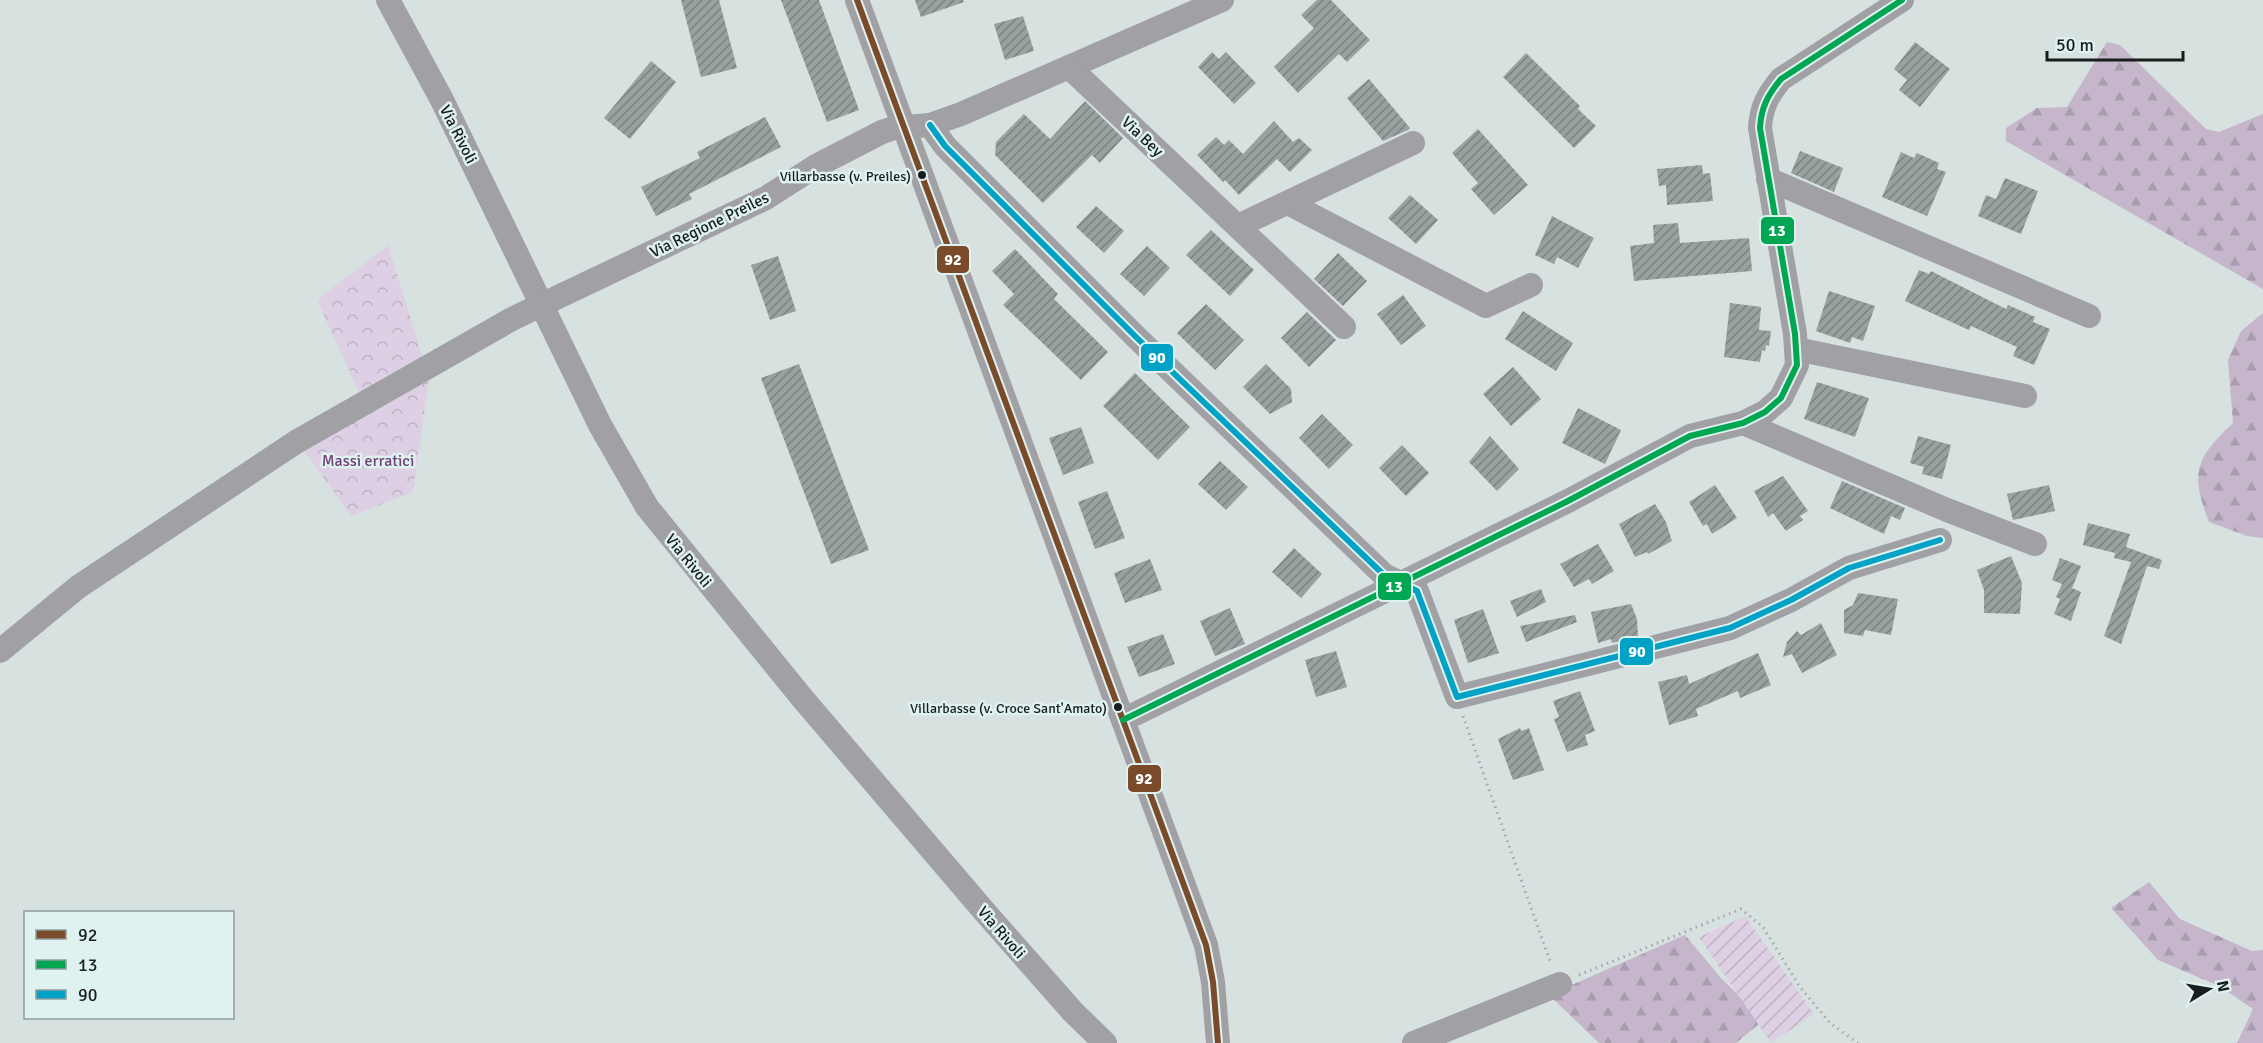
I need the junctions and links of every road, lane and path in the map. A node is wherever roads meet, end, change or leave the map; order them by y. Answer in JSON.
{"nodes":[{"id":1,"x":388,"y":0,"type":"edge"},
{"id":2,"x":857,"y":0,"type":"edge"},
{"id":3,"x":1222,"y":0,"type":"edge"},
{"id":4,"x":1902,"y":0,"type":"edge"},
{"id":5,"x":1069,"y":67,"type":"junction"},
{"id":6,"x":930,"y":125,"type":"junction"},
{"id":7,"x":906,"y":128,"type":"junction"},
{"id":8,"x":1413,"y":143,"type":"dead end"},
{"id":9,"x":1768,"y":179,"type":"junction"},
{"id":10,"x":1288,"y":203,"type":"junction"},
{"id":11,"x":1238,"y":226,"type":"junction"},
{"id":12,"x":1532,"y":285,"type":"dead end"},
{"id":13,"x":542,"y":304,"type":"junction"},
{"id":14,"x":2089,"y":316,"type":"dead end"},
{"id":15,"x":1344,"y":327,"type":"dead end"},
{"id":16,"x":1796,"y":349,"type":"junction"},
{"id":17,"x":2025,"y":396,"type":"dead end"},
{"id":18,"x":1743,"y":423,"type":"junction"},
{"id":19,"x":1940,"y":540,"type":"dead end"},
{"id":20,"x":2035,"y":544,"type":"dead end"},
{"id":21,"x":1400,"y":584,"type":"junction"},
{"id":22,"x":0,"y":651,"type":"edge"},
{"id":23,"x":1457,"y":697,"type":"junction"},
{"id":24,"x":1122,"y":720,"type":"junction"},
{"id":25,"x":1560,"y":984,"type":"junction"},
{"id":26,"x":1105,"y":1043,"type":"edge"},
{"id":27,"x":1218,"y":1043,"type":"edge"},
{"id":28,"x":1414,"y":1043,"type":"edge"},
{"id":29,"x":1858,"y":1043,"type":"edge"}],
"edges":[{"from":1,"to":13,"type":"street","name":"Via Rivoli"},
{"from":2,"to":7,"type":"street"},
{"from":3,"to":5,"type":"street"},
{"from":4,"to":9,"type":"street"},
{"from":5,"to":6,"type":"street"},
{"from":5,"to":11,"type":"street","name":"Via Bey"},
{"from":6,"to":7,"type":"street"},
{"from":6,"to":21,"type":"street"},
{"from":7,"to":13,"type":"street","name":"Via Regione Preiles"},
{"from":7,"to":24,"type":"street"},
{"from":8,"to":10,"type":"street"},
{"from":9,"to":14,"type":"street"},
{"from":9,"to":16,"type":"street"},
{"from":10,"to":11,"type":"street"},
{"from":10,"to":12,"type":"street"},
{"from":11,"to":15,"type":"street","name":"Via Bey"},
{"from":13,"to":22,"type":"street","name":"Via Regione Preiles"},
{"from":13,"to":26,"type":"street","name":"Via Rivoli"},
{"from":16,"to":17,"type":"street"},
{"from":16,"to":18,"type":"street"},
{"from":18,"to":20,"type":"street"},
{"from":18,"to":21,"type":"street"},
{"from":19,"to":23,"type":"street"},
{"from":21,"to":23,"type":"street"},
{"from":21,"to":24,"type":"street"},
{"from":23,"to":25,"type":"path"},
{"from":24,"to":27,"type":"street"},
{"from":25,"to":28,"type":"street"},
{"from":25,"to":29,"type":"path"}]}
